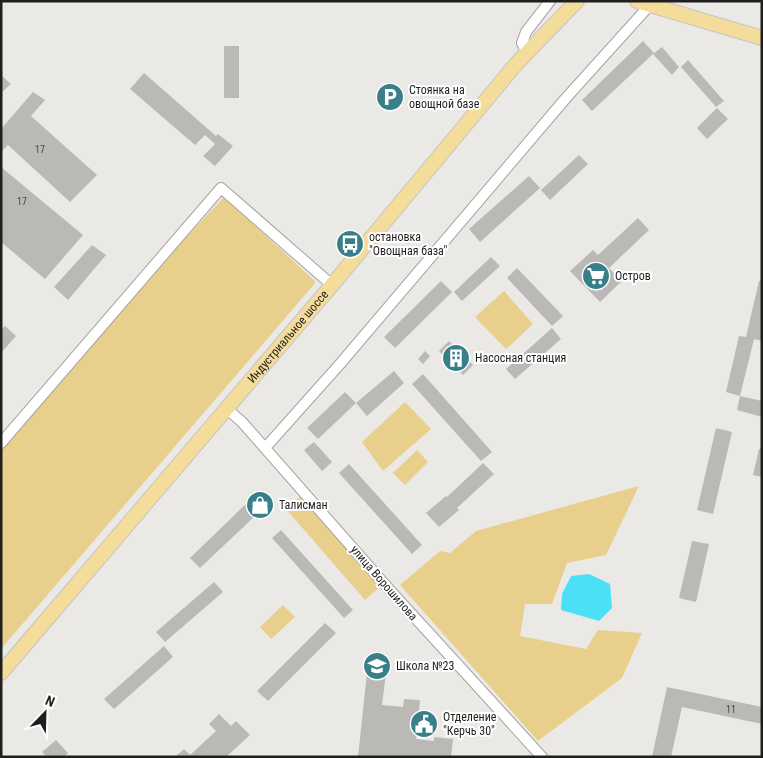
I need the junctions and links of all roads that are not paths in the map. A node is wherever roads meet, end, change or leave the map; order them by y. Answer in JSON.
{"nodes":[{"id":1,"x":550,"y":1,"type":"edge"},
{"id":2,"x":577,"y":1,"type":"edge"},
{"id":3,"x":643,"y":3,"type":"edge"},
{"id":4,"x":762,"y":38,"type":"edge"},
{"id":5,"x":527,"y":53,"type":"junction"},
{"id":6,"x":332,"y":284,"type":"junction"},
{"id":7,"x":226,"y":409,"type":"junction"},
{"id":8,"x":1,"y":443,"type":"edge"},
{"id":9,"x":265,"y":448,"type":"junction"},
{"id":10,"x":1,"y":673,"type":"edge"},
{"id":11,"x":542,"y":757,"type":"edge"}],
"edges":[{"from":1,"to":5,"type":"street"},
{"from":2,"to":5,"type":"main road","name":"Индустриальное шоссе"},
{"from":3,"to":4,"type":"main road"},
{"from":3,"to":9,"type":"street"},
{"from":5,"to":6,"type":"main road","name":"Индустриальное шоссе"},
{"from":6,"to":7,"type":"main road","name":"Индустриальное шоссе"},
{"from":6,"to":8,"type":"street"},
{"from":7,"to":9,"type":"street","name":"улица Ворошилова"},
{"from":7,"to":10,"type":"main road","name":"Индустриальное шоссе"},
{"from":9,"to":11,"type":"street","name":"улица Ворошилова"}]}
